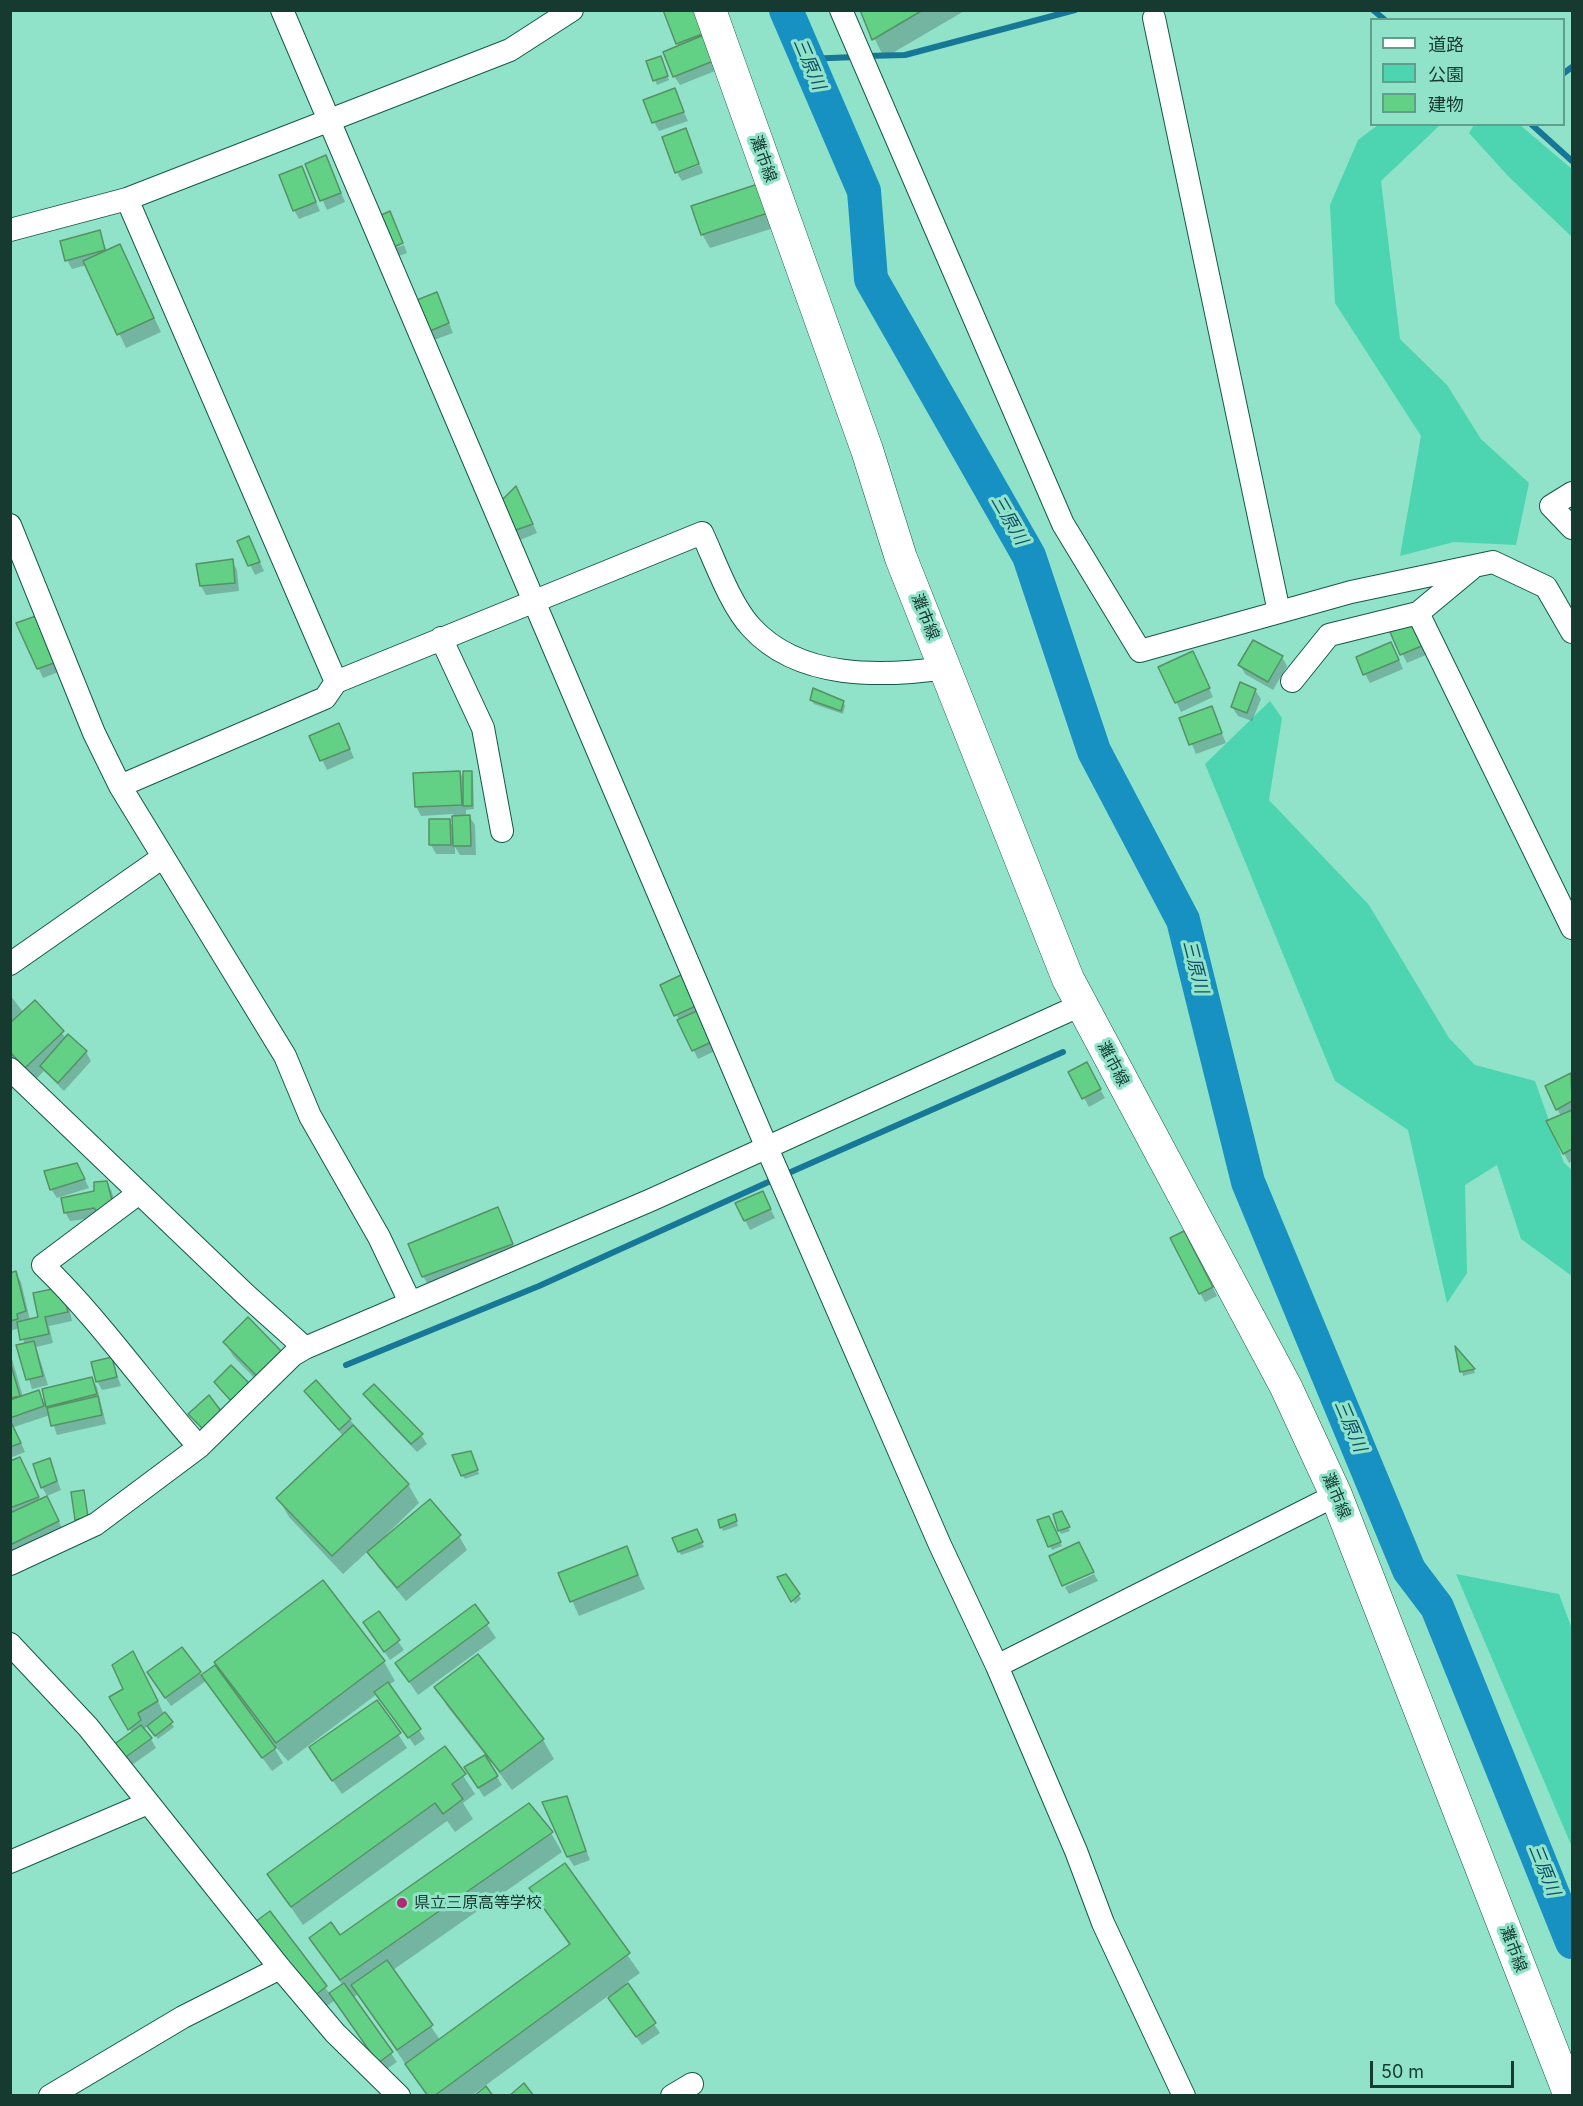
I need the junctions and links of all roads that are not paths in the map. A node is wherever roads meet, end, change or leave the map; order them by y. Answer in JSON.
{"nodes":[{"id":1,"x":282,"y":10,"type":"edge"},
{"id":2,"x":572,"y":10,"type":"edge"},
{"id":3,"x":710,"y":10,"type":"edge"},
{"id":4,"x":841,"y":10,"type":"edge"},
{"id":5,"x":1154,"y":18,"type":"dead end"},
{"id":6,"x":327,"y":120,"type":"junction"},
{"id":7,"x":127,"y":199,"type":"junction"},
{"id":8,"x":10,"y":230,"type":"edge"},
{"id":9,"x":1572,"y":493,"type":"edge"},
{"id":10,"x":10,"y":525,"type":"edge"},
{"id":11,"x":1572,"y":528,"type":"edge"},
{"id":12,"x":1474,"y":566,"type":"junction"},
{"id":13,"x":534,"y":603,"type":"junction"},
{"id":14,"x":1279,"y":612,"type":"junction"},
{"id":15,"x":1418,"y":613,"type":"junction"},
{"id":16,"x":1569,"y":617,"type":"edge"},
{"id":17,"x":441,"y":638,"type":"junction"},
{"id":18,"x":946,"y":669,"type":"junction"},
{"id":19,"x":1292,"y":681,"type":"dead end"},
{"id":20,"x":336,"y":682,"type":"junction"},
{"id":21,"x":120,"y":786,"type":"junction"},
{"id":22,"x":502,"y":831,"type":"dead end"},
{"id":23,"x":163,"y":857,"type":"junction"},
{"id":24,"x":1572,"y":928,"type":"edge"},
{"id":25,"x":10,"y":964,"type":"edge"},
{"id":26,"x":1081,"y":1005,"type":"junction"},
{"id":27,"x":10,"y":1069,"type":"edge"},
{"id":28,"x":767,"y":1148,"type":"junction"},
{"id":29,"x":139,"y":1193,"type":"junction"},
{"id":30,"x":410,"y":1302,"type":"junction"},
{"id":31,"x":305,"y":1348,"type":"junction"},
{"id":32,"x":199,"y":1447,"type":"junction"},
{"id":33,"x":1336,"y":1495,"type":"junction"},
{"id":34,"x":10,"y":1564,"type":"edge"},
{"id":35,"x":10,"y":1644,"type":"edge"},
{"id":36,"x":997,"y":1666,"type":"junction"},
{"id":37,"x":148,"y":1803,"type":"junction"},
{"id":38,"x":10,"y":1862,"type":"edge"},
{"id":39,"x":280,"y":1968,"type":"junction"},
{"id":40,"x":692,"y":2084,"type":"dead end"},
{"id":41,"x":50,"y":2096,"type":"edge"},
{"id":42,"x":399,"y":2096,"type":"edge"},
{"id":43,"x":672,"y":2096,"type":"edge"},
{"id":44,"x":1184,"y":2096,"type":"edge"},
{"id":45,"x":1570,"y":2096,"type":"edge"}],
"edges":[{"from":1,"to":6,"type":"street"},
{"from":2,"to":6,"type":"street"},
{"from":3,"to":18,"type":"main road","name":"灘市線"},
{"from":4,"to":14,"type":"street"},
{"from":5,"to":14,"type":"street"},
{"from":6,"to":7,"type":"street"},
{"from":6,"to":13,"type":"street"},
{"from":7,"to":8,"type":"street"},
{"from":7,"to":20,"type":"street"},
{"from":9,"to":11,"type":"street"},
{"from":10,"to":21,"type":"street"},
{"from":12,"to":14,"type":"street"},
{"from":12,"to":15,"type":"street"},
{"from":12,"to":16,"type":"street"},
{"from":13,"to":17,"type":"street"},
{"from":13,"to":18,"type":"street"},
{"from":13,"to":28,"type":"street"},
{"from":15,"to":19,"type":"street"},
{"from":15,"to":24,"type":"street"},
{"from":17,"to":20,"type":"street"},
{"from":17,"to":22,"type":"street"},
{"from":18,"to":26,"type":"main road","name":"灘市線"},
{"from":20,"to":21,"type":"street"},
{"from":21,"to":23,"type":"street"},
{"from":23,"to":25,"type":"street"},
{"from":23,"to":30,"type":"street"},
{"from":26,"to":28,"type":"street"},
{"from":26,"to":33,"type":"main road","name":"灘市線"},
{"from":27,"to":29,"type":"street"},
{"from":28,"to":30,"type":"street"},
{"from":28,"to":36,"type":"street"},
{"from":29,"to":31,"type":"street"},
{"from":29,"to":32,"type":"street"},
{"from":30,"to":31,"type":"street"},
{"from":31,"to":32,"type":"street"},
{"from":32,"to":34,"type":"street"},
{"from":33,"to":36,"type":"street"},
{"from":33,"to":45,"type":"main road","name":"灘市線"},
{"from":35,"to":37,"type":"street"},
{"from":36,"to":44,"type":"street"},
{"from":37,"to":38,"type":"street"},
{"from":37,"to":39,"type":"street"},
{"from":39,"to":41,"type":"street"},
{"from":39,"to":42,"type":"street"},
{"from":40,"to":43,"type":"street"}]}
